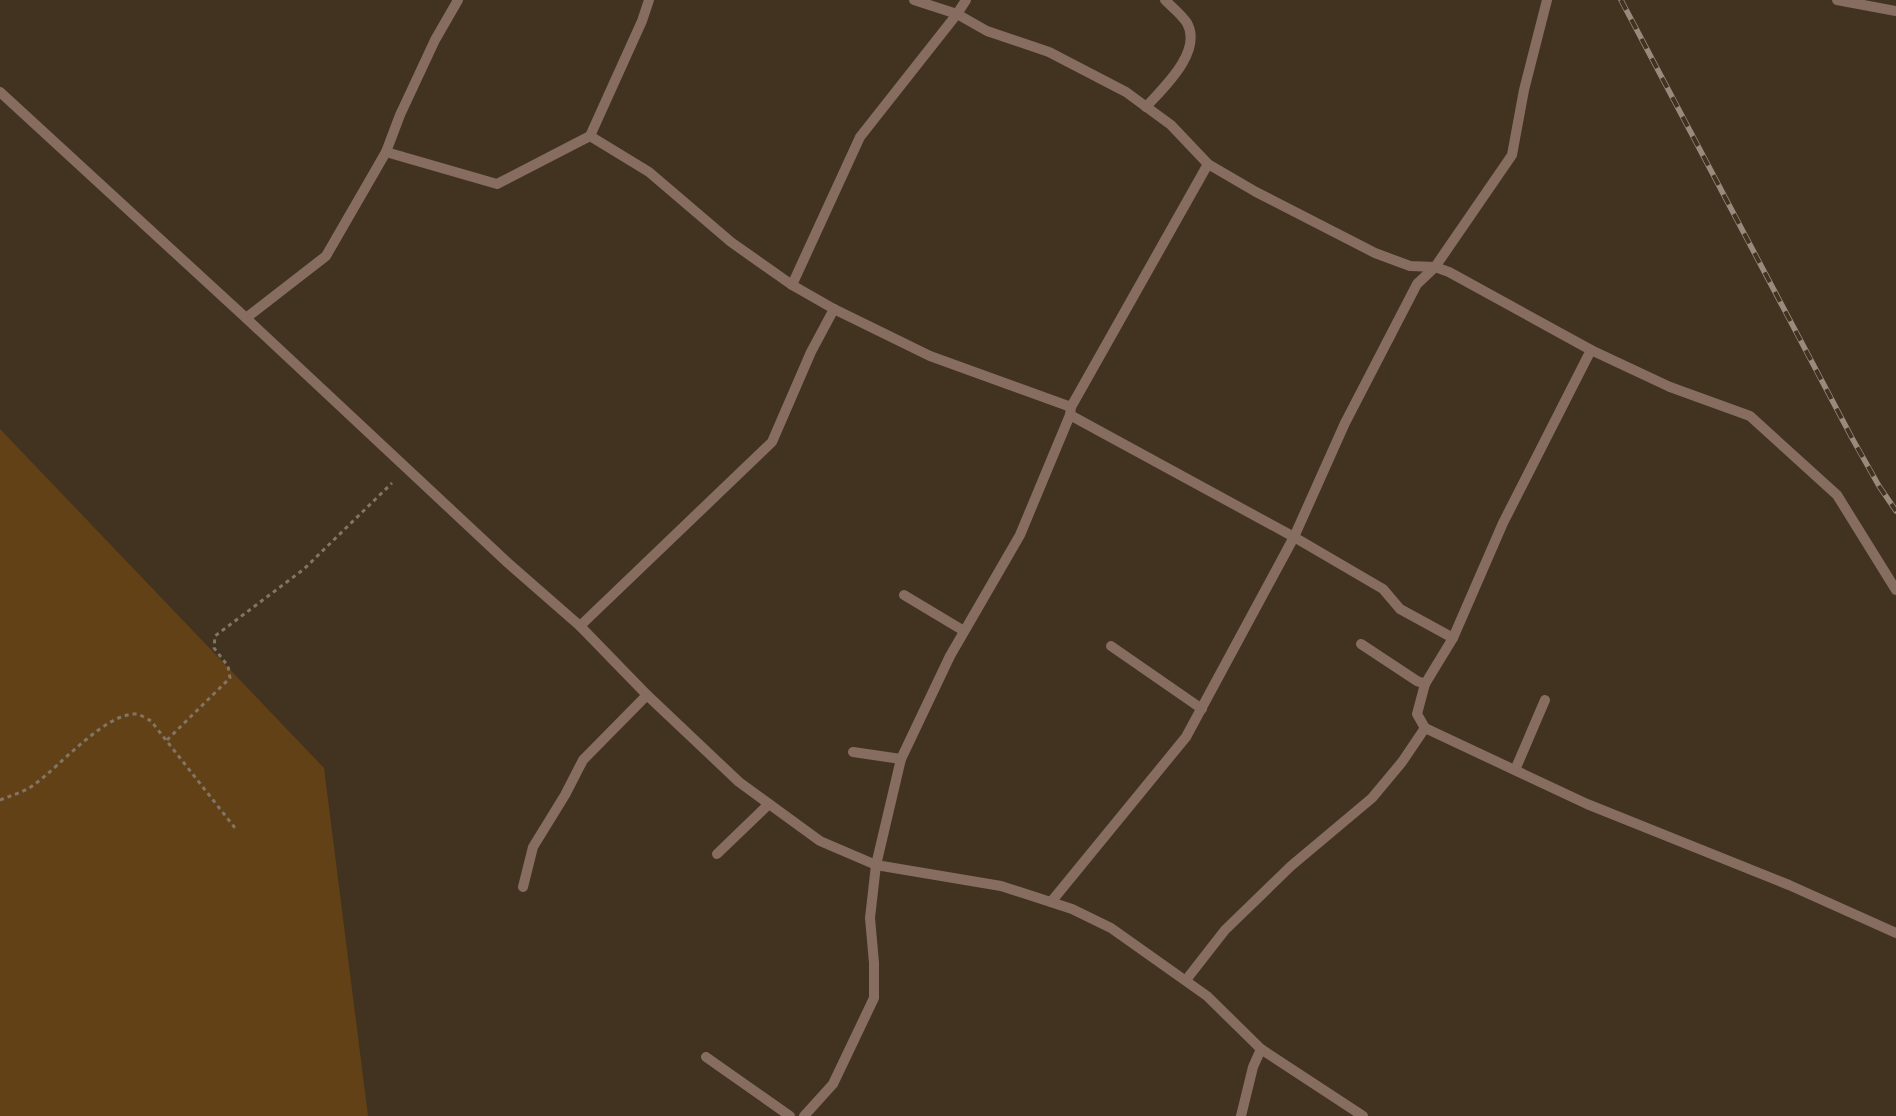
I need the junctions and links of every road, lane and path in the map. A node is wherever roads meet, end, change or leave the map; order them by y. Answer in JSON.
{"nodes":[{"id":1,"x":458,"y":0,"type":"edge"},
{"id":2,"x":649,"y":0,"type":"edge"},
{"id":3,"x":914,"y":0,"type":"edge"},
{"id":4,"x":966,"y":0,"type":"edge"},
{"id":5,"x":1166,"y":0,"type":"edge"},
{"id":6,"x":1547,"y":0,"type":"edge"},
{"id":7,"x":1837,"y":0,"type":"edge"},
{"id":8,"x":1878,"y":4,"type":"edge"},
{"id":9,"x":1896,"y":11,"type":"edge"},
{"id":10,"x":957,"y":14,"type":"junction"},
{"id":11,"x":0,"y":92,"type":"edge"},
{"id":12,"x":1146,"y":107,"type":"junction"},
{"id":13,"x":590,"y":136,"type":"junction"},
{"id":14,"x":386,"y":152,"type":"junction"},
{"id":15,"x":1208,"y":164,"type":"junction"},
{"id":16,"x":1435,"y":267,"type":"junction"},
{"id":17,"x":792,"y":285,"type":"junction"},
{"id":18,"x":834,"y":309,"type":"junction"},
{"id":19,"x":246,"y":318,"type":"junction"},
{"id":20,"x":1591,"y":350,"type":"junction"},
{"id":21,"x":1071,"y":411,"type":"junction"},
{"id":22,"x":406,"y":469,"type":"junction"},
{"id":23,"x":1294,"y":536,"type":"junction"},
{"id":24,"x":1896,"y":590,"type":"edge"},
{"id":25,"x":904,"y":595,"type":"dead end"},
{"id":26,"x":580,"y":626,"type":"junction"},
{"id":27,"x":964,"y":631,"type":"junction"},
{"id":28,"x":1453,"y":638,"type":"junction"},
{"id":29,"x":1360,"y":644,"type":"dead end"},
{"id":30,"x":1112,"y":646,"type":"dead end"},
{"id":31,"x":1425,"y":684,"type":"junction"},
{"id":32,"x":646,"y":695,"type":"junction"},
{"id":33,"x":1545,"y":700,"type":"dead end"},
{"id":34,"x":1202,"y":708,"type":"junction"},
{"id":35,"x":1425,"y":728,"type":"junction"},
{"id":36,"x":167,"y":740,"type":"junction"},
{"id":37,"x":853,"y":752,"type":"dead end"},
{"id":38,"x":901,"y":759,"type":"junction"},
{"id":39,"x":1515,"y":770,"type":"junction"},
{"id":40,"x":0,"y":800,"type":"edge"},
{"id":41,"x":769,"y":804,"type":"junction"},
{"id":42,"x":235,"y":828,"type":"dead end"},
{"id":43,"x":717,"y":854,"type":"dead end"},
{"id":44,"x":876,"y":865,"type":"junction"},
{"id":45,"x":523,"y":887,"type":"dead end"},
{"id":46,"x":1051,"y":902,"type":"junction"},
{"id":47,"x":1896,"y":933,"type":"edge"},
{"id":48,"x":1186,"y":980,"type":"junction"},
{"id":49,"x":1260,"y":1049,"type":"junction"},
{"id":50,"x":706,"y":1057,"type":"dead end"},
{"id":51,"x":790,"y":1116,"type":"edge"},
{"id":52,"x":804,"y":1116,"type":"edge"},
{"id":53,"x":1241,"y":1116,"type":"edge"},
{"id":54,"x":1362,"y":1116,"type":"edge"}],
"edges":[{"from":1,"to":14,"type":"street"},
{"from":2,"to":13,"type":"street"},
{"from":3,"to":10,"type":"street"},
{"from":4,"to":10,"type":"street"},
{"from":5,"to":12,"type":"street"},
{"from":6,"to":16,"type":"street"},
{"from":7,"to":8,"type":"street"},
{"from":8,"to":9,"type":"street"},
{"from":10,"to":12,"type":"street"},
{"from":10,"to":17,"type":"street"},
{"from":11,"to":19,"type":"street"},
{"from":12,"to":15,"type":"street"},
{"from":13,"to":14,"type":"street"},
{"from":13,"to":17,"type":"street"},
{"from":14,"to":19,"type":"street"},
{"from":15,"to":16,"type":"street"},
{"from":15,"to":21,"type":"street"},
{"from":16,"to":20,"type":"street"},
{"from":16,"to":23,"type":"street"},
{"from":17,"to":18,"type":"street"},
{"from":18,"to":21,"type":"street"},
{"from":18,"to":26,"type":"street"},
{"from":19,"to":22,"type":"street"},
{"from":20,"to":24,"type":"street"},
{"from":20,"to":28,"type":"street"},
{"from":21,"to":23,"type":"street"},
{"from":21,"to":27,"type":"street"},
{"from":22,"to":26,"type":"street"},
{"from":22,"to":36,"type":"path"},
{"from":23,"to":28,"type":"street"},
{"from":23,"to":34,"type":"street"},
{"from":25,"to":27,"type":"street"},
{"from":26,"to":32,"type":"street"},
{"from":27,"to":38,"type":"street"},
{"from":28,"to":31,"type":"street"},
{"from":29,"to":31,"type":"street"},
{"from":30,"to":34,"type":"street"},
{"from":31,"to":35,"type":"street"},
{"from":32,"to":41,"type":"street"},
{"from":32,"to":45,"type":"street"},
{"from":33,"to":39,"type":"street"},
{"from":34,"to":46,"type":"street"},
{"from":35,"to":39,"type":"street"},
{"from":35,"to":48,"type":"street"},
{"from":36,"to":40,"type":"path"},
{"from":36,"to":42,"type":"path"},
{"from":37,"to":38,"type":"street"},
{"from":38,"to":44,"type":"street"},
{"from":39,"to":47,"type":"street"},
{"from":41,"to":43,"type":"street"},
{"from":41,"to":44,"type":"street"},
{"from":44,"to":46,"type":"street"},
{"from":44,"to":52,"type":"street"},
{"from":46,"to":48,"type":"street"},
{"from":48,"to":49,"type":"street"},
{"from":49,"to":53,"type":"street"},
{"from":49,"to":54,"type":"street"},
{"from":50,"to":51,"type":"street"}]}
